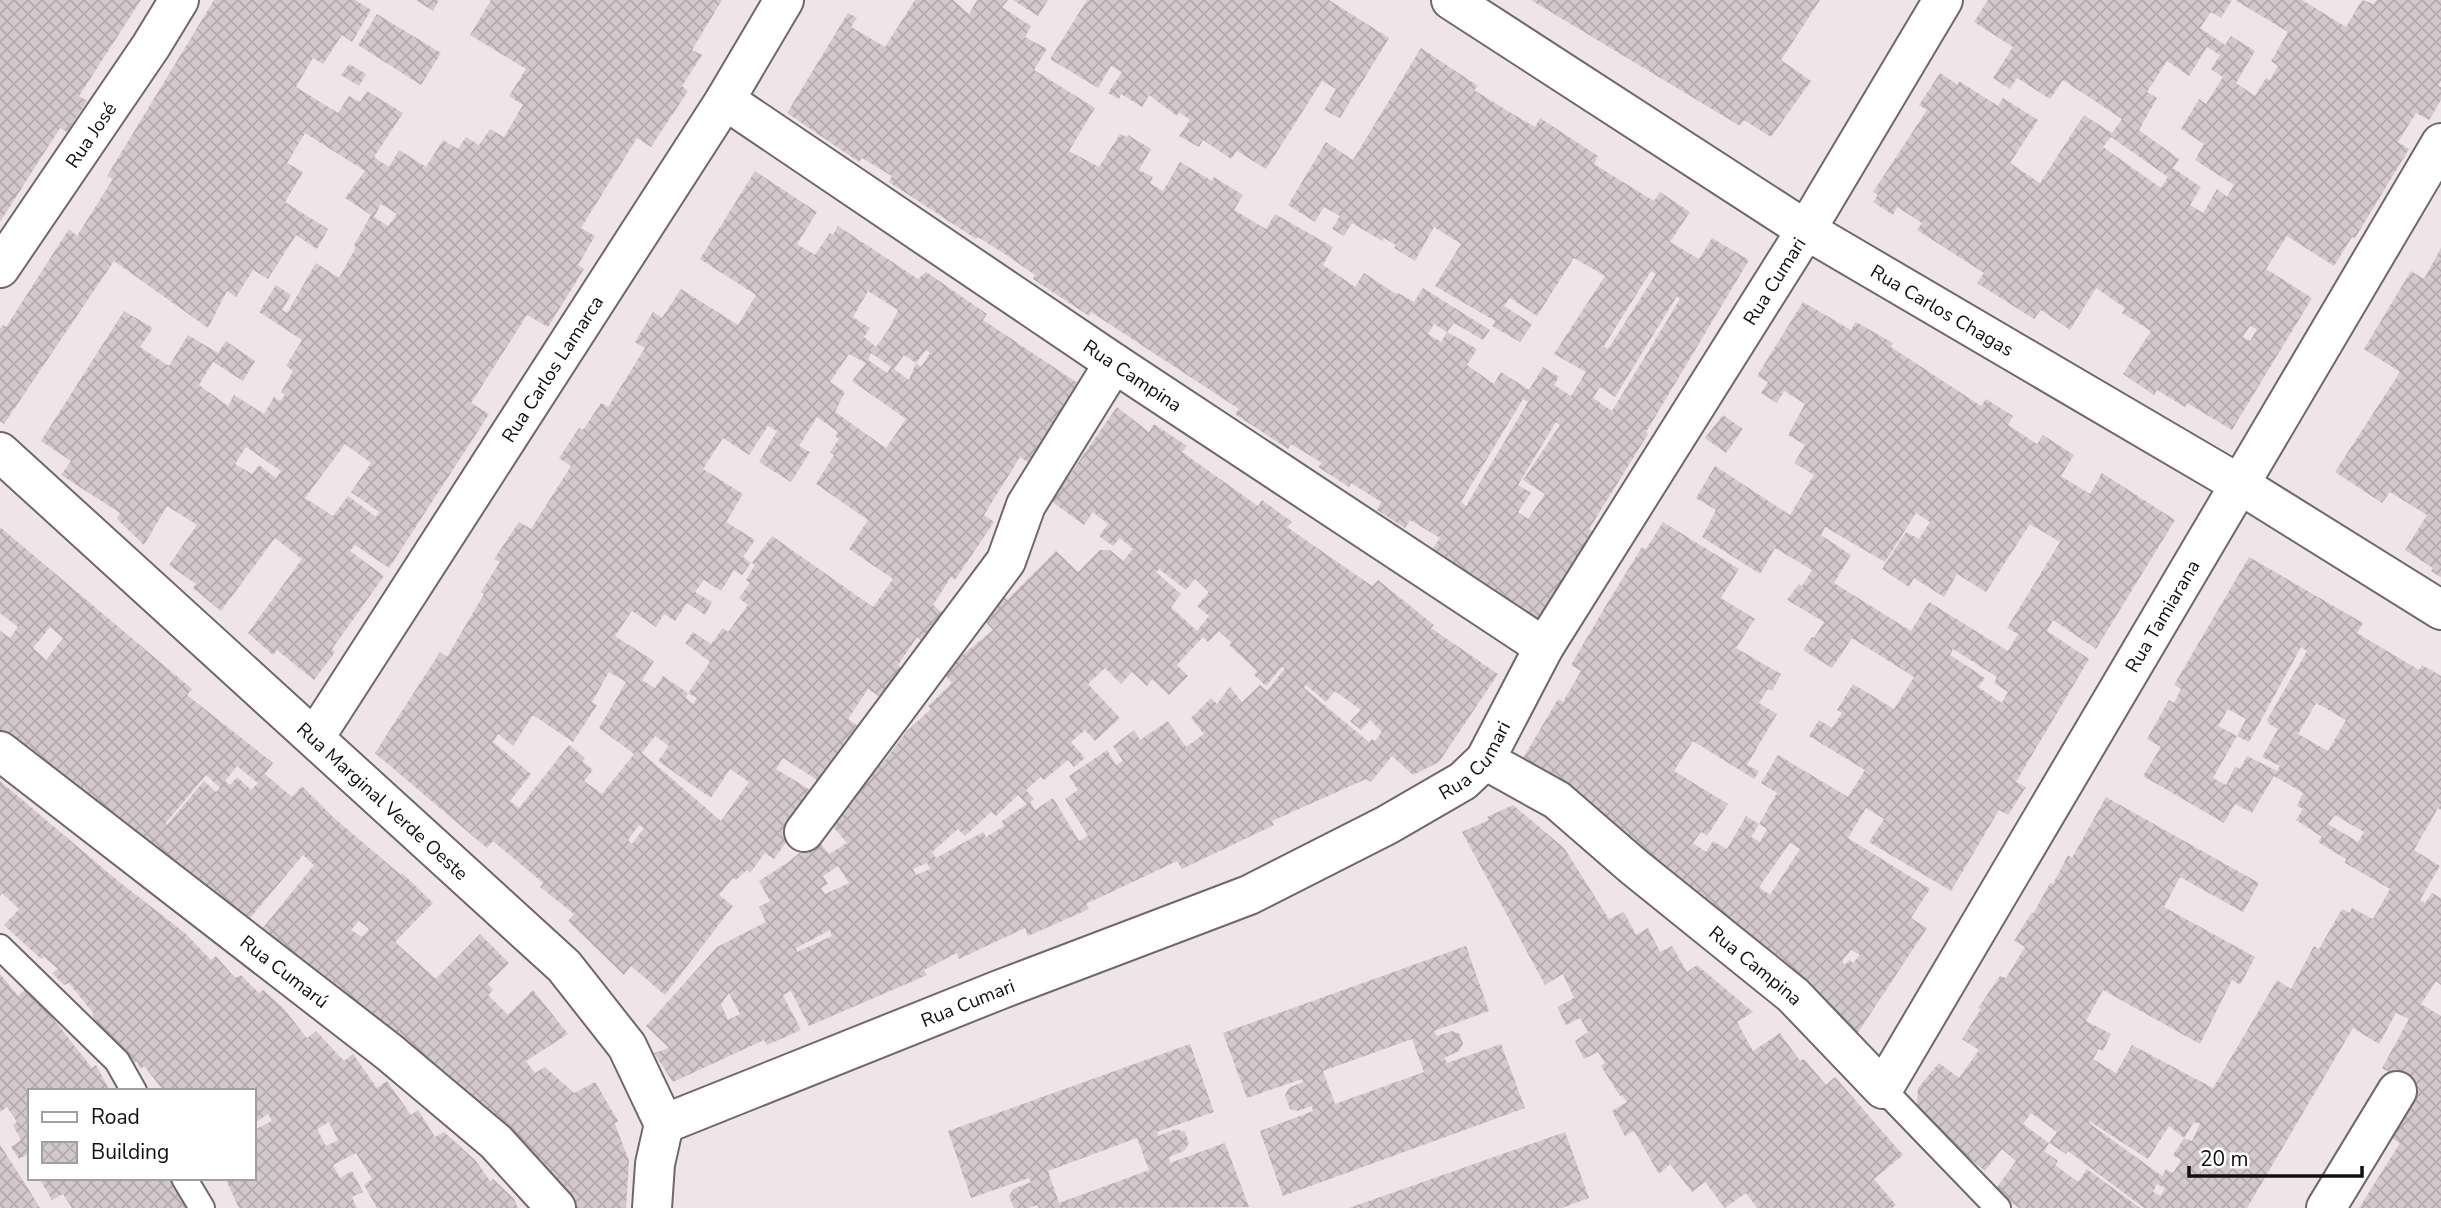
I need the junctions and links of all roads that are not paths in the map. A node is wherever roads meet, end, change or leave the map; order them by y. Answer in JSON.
{"nodes":[{"id":1,"x":179,"y":0,"type":"edge"},
{"id":2,"x":784,"y":0,"type":"edge"},
{"id":3,"x":1451,"y":0,"type":"edge"},
{"id":4,"x":1943,"y":0,"type":"edge"},
{"id":5,"x":725,"y":100,"type":"junction"},
{"id":6,"x":2441,"y":143,"type":"edge"},
{"id":7,"x":1806,"y":230,"type":"junction"},
{"id":8,"x":0,"y":268,"type":"edge"},
{"id":9,"x":1114,"y":363,"type":"junction"},
{"id":10,"x":0,"y":452,"type":"edge"},
{"id":11,"x":2239,"y":484,"type":"junction"},
{"id":12,"x":2441,"y":610,"type":"edge"},
{"id":13,"x":1544,"y":647,"type":"junction"},
{"id":14,"x":315,"y":737,"type":"junction"},
{"id":15,"x":0,"y":751,"type":"edge"},
{"id":16,"x":1485,"y":760,"type":"junction"},
{"id":17,"x":804,"y":832,"type":"dead end"},
{"id":18,"x":0,"y":947,"type":"edge"},
{"id":19,"x":133,"y":1089,"type":"edge"},
{"id":20,"x":1883,"y":1089,"type":"junction"},
{"id":21,"x":2398,"y":1091,"type":"dead end"},
{"id":22,"x":664,"y":1124,"type":"junction"},
{"id":23,"x":185,"y":1180,"type":"edge"},
{"id":24,"x":202,"y":1208,"type":"edge"},
{"id":25,"x":556,"y":1208,"type":"edge"},
{"id":26,"x":652,"y":1208,"type":"edge"},
{"id":27,"x":1998,"y":1208,"type":"edge"},
{"id":28,"x":2326,"y":1208,"type":"edge"}],
"edges":[{"from":1,"to":8,"type":"street","name":"Rua José"},
{"from":2,"to":5,"type":"street","name":"Rua Carlos Lamarca"},
{"from":3,"to":7,"type":"street","name":"Rua Carlos Chagas"},
{"from":4,"to":7,"type":"street","name":"Rua Cumari"},
{"from":5,"to":9,"type":"street","name":"Rua Campina"},
{"from":5,"to":14,"type":"street","name":"Rua Carlos Lamarca"},
{"from":6,"to":11,"type":"street","name":"Rua Tamiarana"},
{"from":7,"to":11,"type":"street","name":"Rua Carlos Chagas"},
{"from":7,"to":13,"type":"street","name":"Rua Cumari"},
{"from":9,"to":13,"type":"street","name":"Rua Campina"},
{"from":9,"to":17,"type":"street"},
{"from":10,"to":14,"type":"street","name":"Rua Marginal Verde Oeste"},
{"from":11,"to":12,"type":"street","name":"Rua Carlos Chagas"},
{"from":11,"to":20,"type":"street","name":"Rua Tamiarana"},
{"from":13,"to":16,"type":"street","name":"Rua Cumari"},
{"from":14,"to":22,"type":"street","name":"Rua Marginal Verde Oeste"},
{"from":15,"to":25,"type":"street","name":"Rua Cumarú"},
{"from":16,"to":20,"type":"street","name":"Rua Campina"},
{"from":16,"to":22,"type":"street","name":"Rua Cumari"},
{"from":18,"to":19,"type":"lane"},
{"from":20,"to":27,"type":"lane","name":"Rua Campina"},
{"from":21,"to":28,"type":"street"},
{"from":22,"to":26,"type":"street"},
{"from":23,"to":24,"type":"lane"}]}
